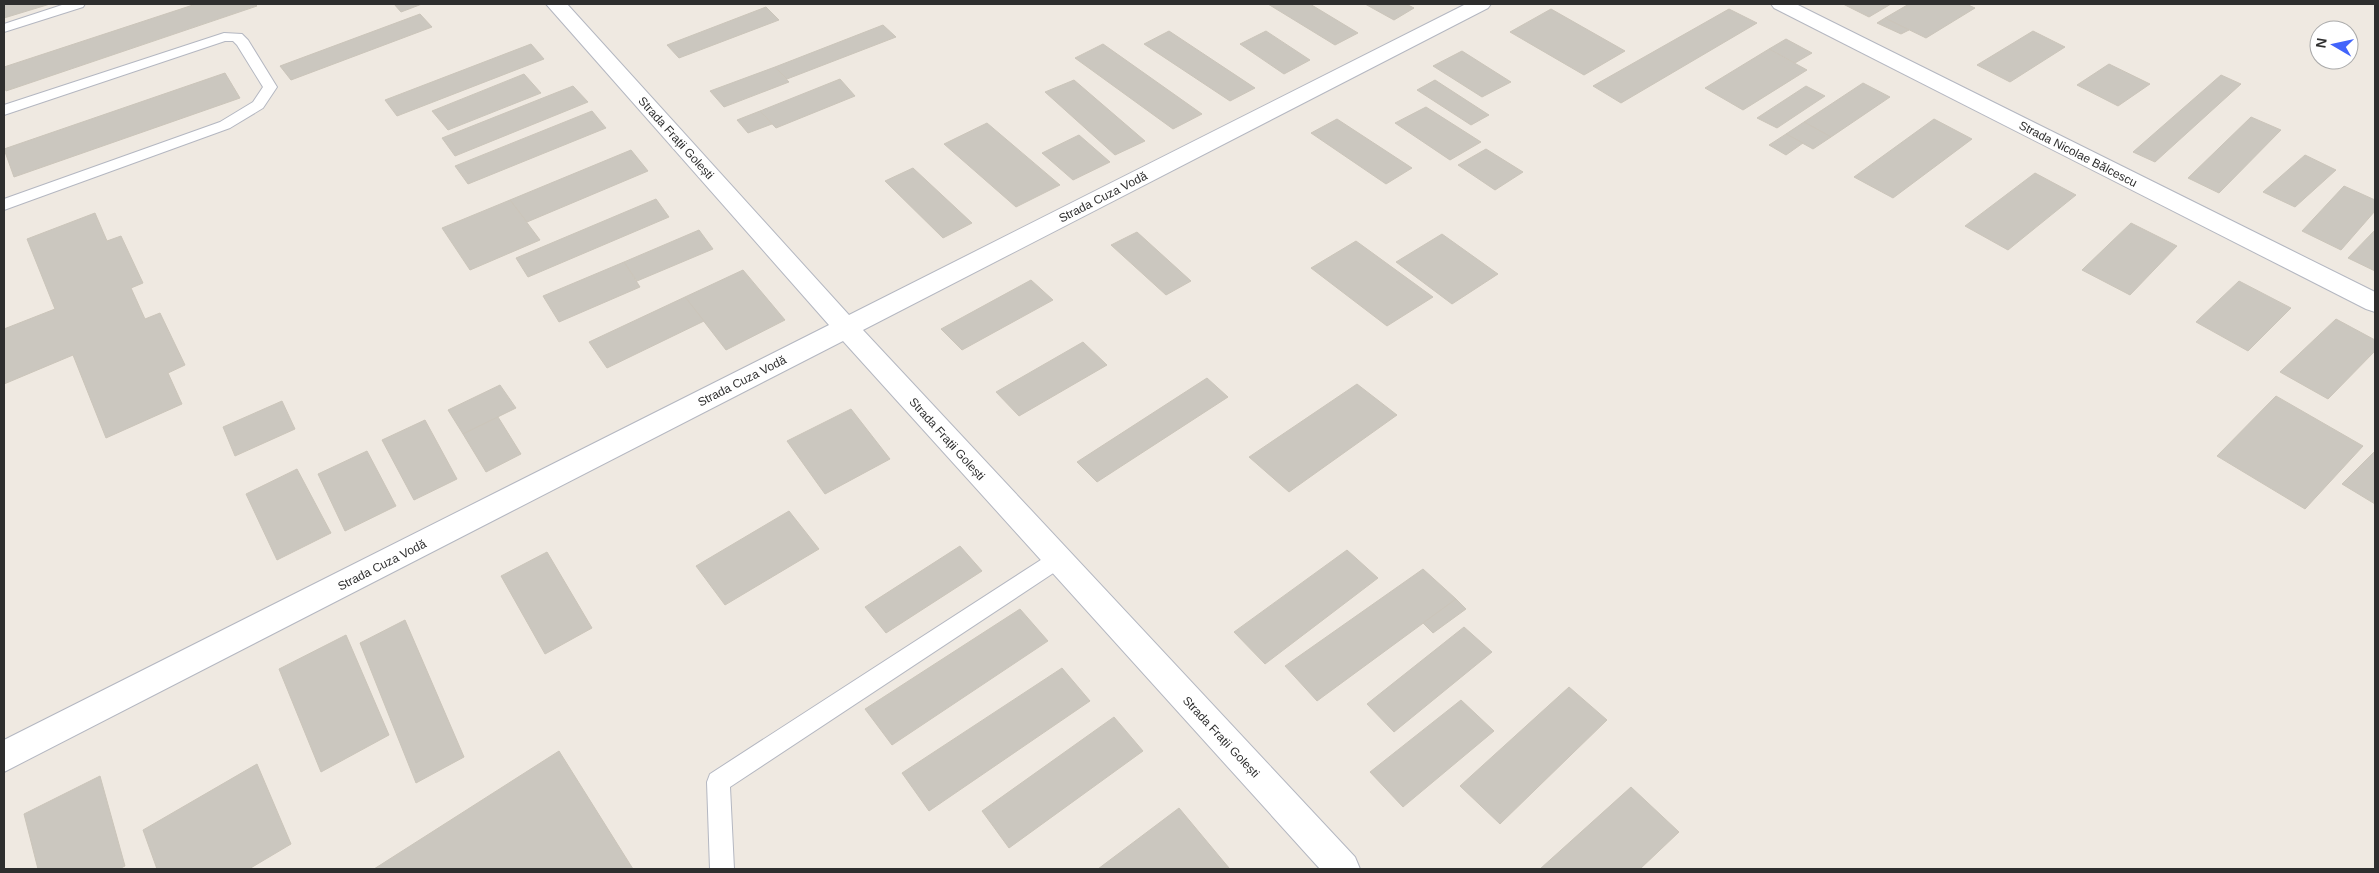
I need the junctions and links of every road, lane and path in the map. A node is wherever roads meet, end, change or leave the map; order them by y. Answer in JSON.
{"nodes":[{"id":1,"x":78,"y":4,"type":"edge"},
{"id":2,"x":556,"y":4,"type":"edge"},
{"id":3,"x":1481,"y":4,"type":"edge"},
{"id":4,"x":1781,"y":4,"type":"edge"},
{"id":5,"x":4,"y":28,"type":"edge"},
{"id":6,"x":4,"y":110,"type":"edge"},
{"id":7,"x":4,"y":205,"type":"edge"},
{"id":8,"x":2375,"y":304,"type":"edge"},
{"id":9,"x":846,"y":328,"type":"junction"},
{"id":10,"x":1057,"y":560,"type":"junction"},
{"id":11,"x":4,"y":757,"type":"edge"},
{"id":12,"x":722,"y":869,"type":"edge"},
{"id":13,"x":1343,"y":869,"type":"edge"}],
"edges":[{"from":1,"to":5,"type":"lane"},
{"from":2,"to":9,"type":"street","name":"Strada Frații Golești"},
{"from":3,"to":9,"type":"street","name":"Strada Cuza Vodă"},
{"from":4,"to":8,"type":"street","name":"Strada Nicolae Bălcescu"},
{"from":6,"to":7,"type":"lane"},
{"from":9,"to":10,"type":"street","name":"Strada Frații Golești"},
{"from":9,"to":11,"type":"street","name":"Strada Cuza Vodă"},
{"from":10,"to":12,"type":"lane"},
{"from":10,"to":13,"type":"street","name":"Strada Frații Golești"}]}
